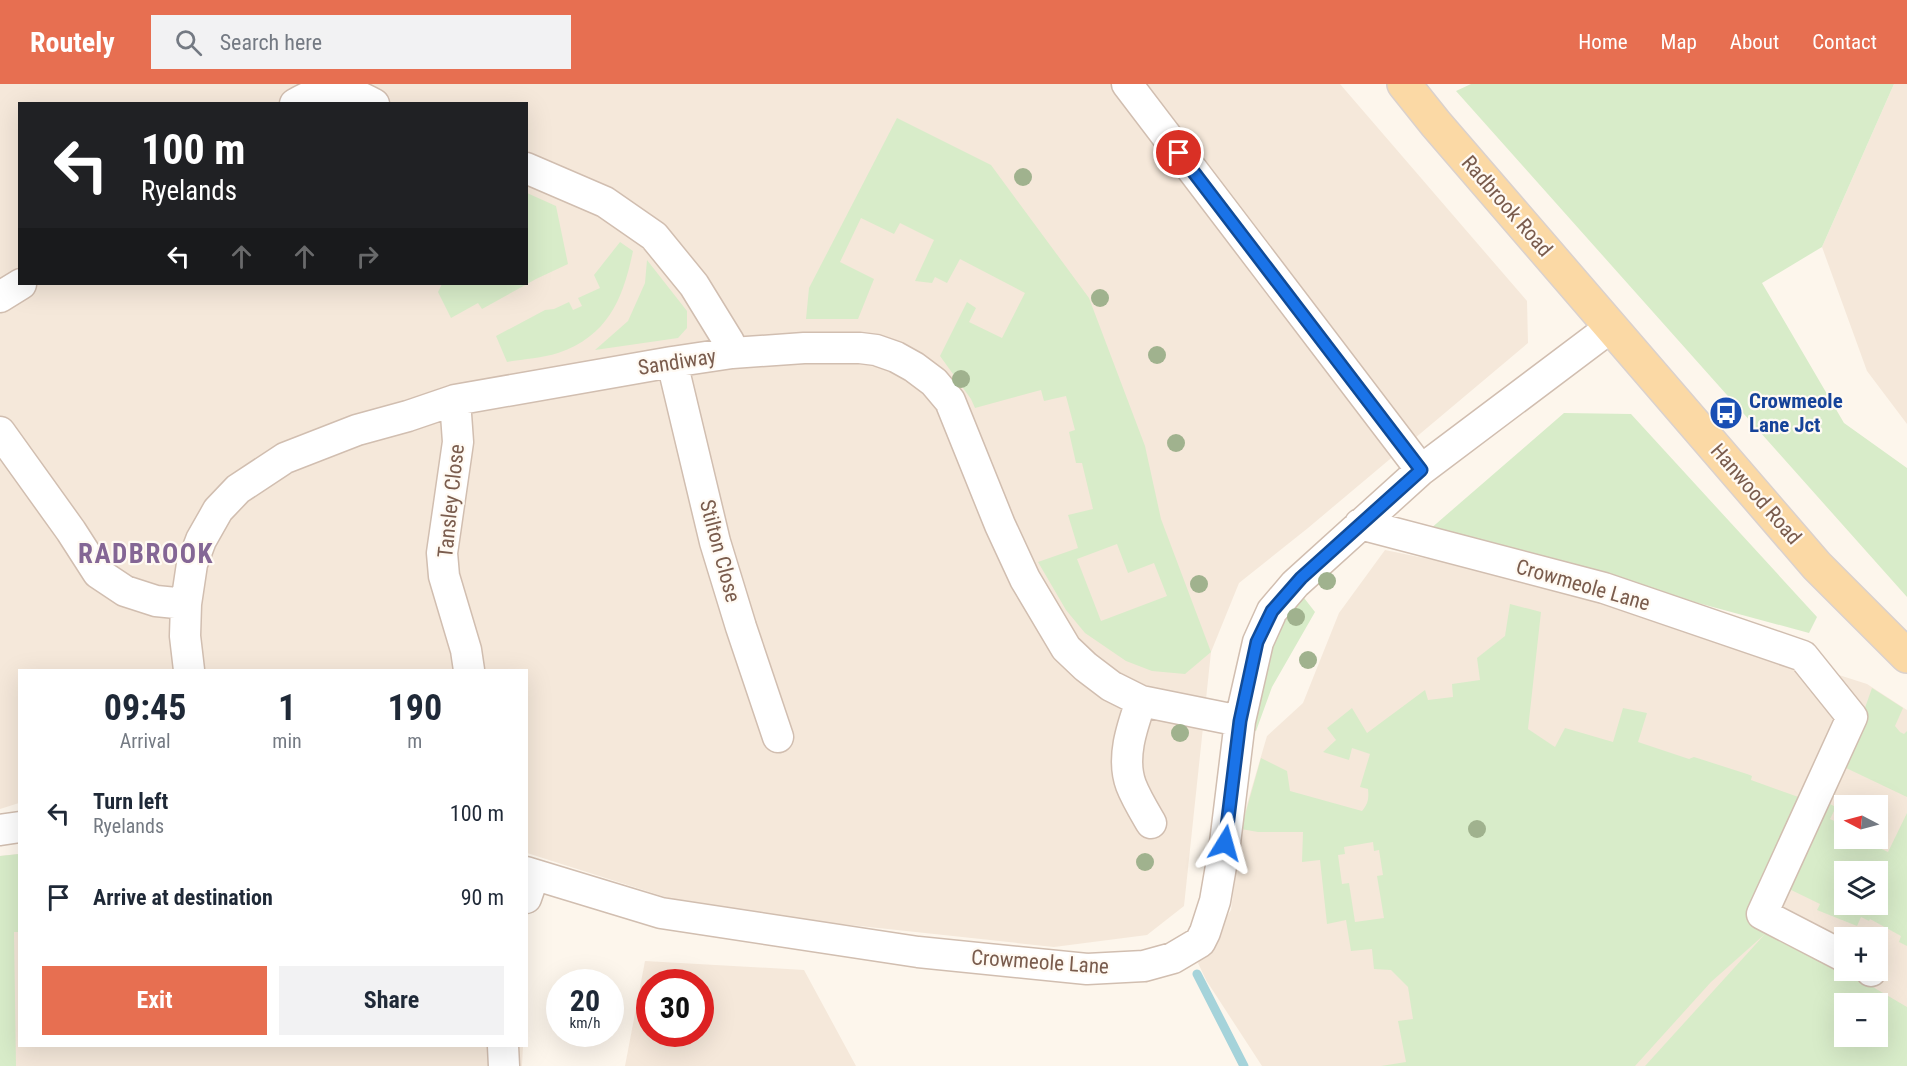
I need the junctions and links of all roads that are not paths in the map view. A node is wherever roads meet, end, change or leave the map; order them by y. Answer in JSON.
{"nodes":[{"id":1,"x":1127,"y":84,"type":"edge"},
{"id":2,"x":1404,"y":84,"type":"edge"},
{"id":3,"x":298,"y":102,"type":"edge"},
{"id":4,"x":370,"y":102,"type":"edge"},
{"id":5,"x":528,"y":169,"type":"edge"},
{"id":6,"x":19,"y":285,"type":"edge"},
{"id":7,"x":0,"y":297,"type":"edge"},
{"id":8,"x":1611,"y":327,"type":"junction"},
{"id":9,"x":732,"y":353,"type":"junction"},
{"id":10,"x":672,"y":362,"type":"junction"},
{"id":11,"x":455,"y":400,"type":"junction"},
{"id":12,"x":0,"y":432,"type":"edge"},
{"id":13,"x":1421,"y":470,"type":"junction"},
{"id":14,"x":1360,"y":524,"type":"junction"},
{"id":15,"x":186,"y":604,"type":"junction"},
{"id":16,"x":1907,"y":656,"type":"edge"},
{"id":17,"x":189,"y":669,"type":"edge"},
{"id":18,"x":469,"y":669,"type":"edge"},
{"id":19,"x":1141,"y":701,"type":"junction"},
{"id":20,"x":1240,"y":721,"type":"junction"},
{"id":21,"x":778,"y":737,"type":"dead end"},
{"id":22,"x":1151,"y":823,"type":"dead end"},
{"id":23,"x":18,"y":827,"type":"edge"},
{"id":24,"x":0,"y":830,"type":"edge"},
{"id":25,"x":529,"y":882,"type":"edge"},
{"id":26,"x":1834,"y":951,"type":"edge"},
{"id":27,"x":503,"y":1047,"type":"edge"},
{"id":28,"x":504,"y":1066,"type":"edge"}],
"edges":[{"from":1,"to":13,"type":"street"},
{"from":2,"to":8,"type":"main road","name":"Radbrook Road"},
{"from":3,"to":4,"type":"street"},
{"from":5,"to":9,"type":"street"},
{"from":6,"to":7,"type":"street"},
{"from":8,"to":13,"type":"street","name":"Crowmeole Lane"},
{"from":8,"to":16,"type":"main road","name":"Hanwood Road"},
{"from":9,"to":10,"type":"street","name":"Sandiway"},
{"from":9,"to":19,"type":"street","name":"Sandiway"},
{"from":10,"to":11,"type":"street","name":"Sandiway"},
{"from":10,"to":21,"type":"street","name":"Stilton Close"},
{"from":11,"to":15,"type":"street","name":"Sandiway"},
{"from":11,"to":18,"type":"street","name":"Tansley Close"},
{"from":12,"to":15,"type":"street"},
{"from":13,"to":14,"type":"street","name":"Crowmeole Lane"},
{"from":14,"to":20,"type":"street","name":"Crowmeole Lane"},
{"from":14,"to":26,"type":"street","name":"Crowmeole Lane"},
{"from":15,"to":17,"type":"street","name":"Sandiway"},
{"from":19,"to":20,"type":"street","name":"Sandiway"},
{"from":19,"to":22,"type":"street"},
{"from":20,"to":25,"type":"street","name":"Crowmeole Lane"},
{"from":23,"to":24,"type":"street"},
{"from":27,"to":28,"type":"street"}]}
